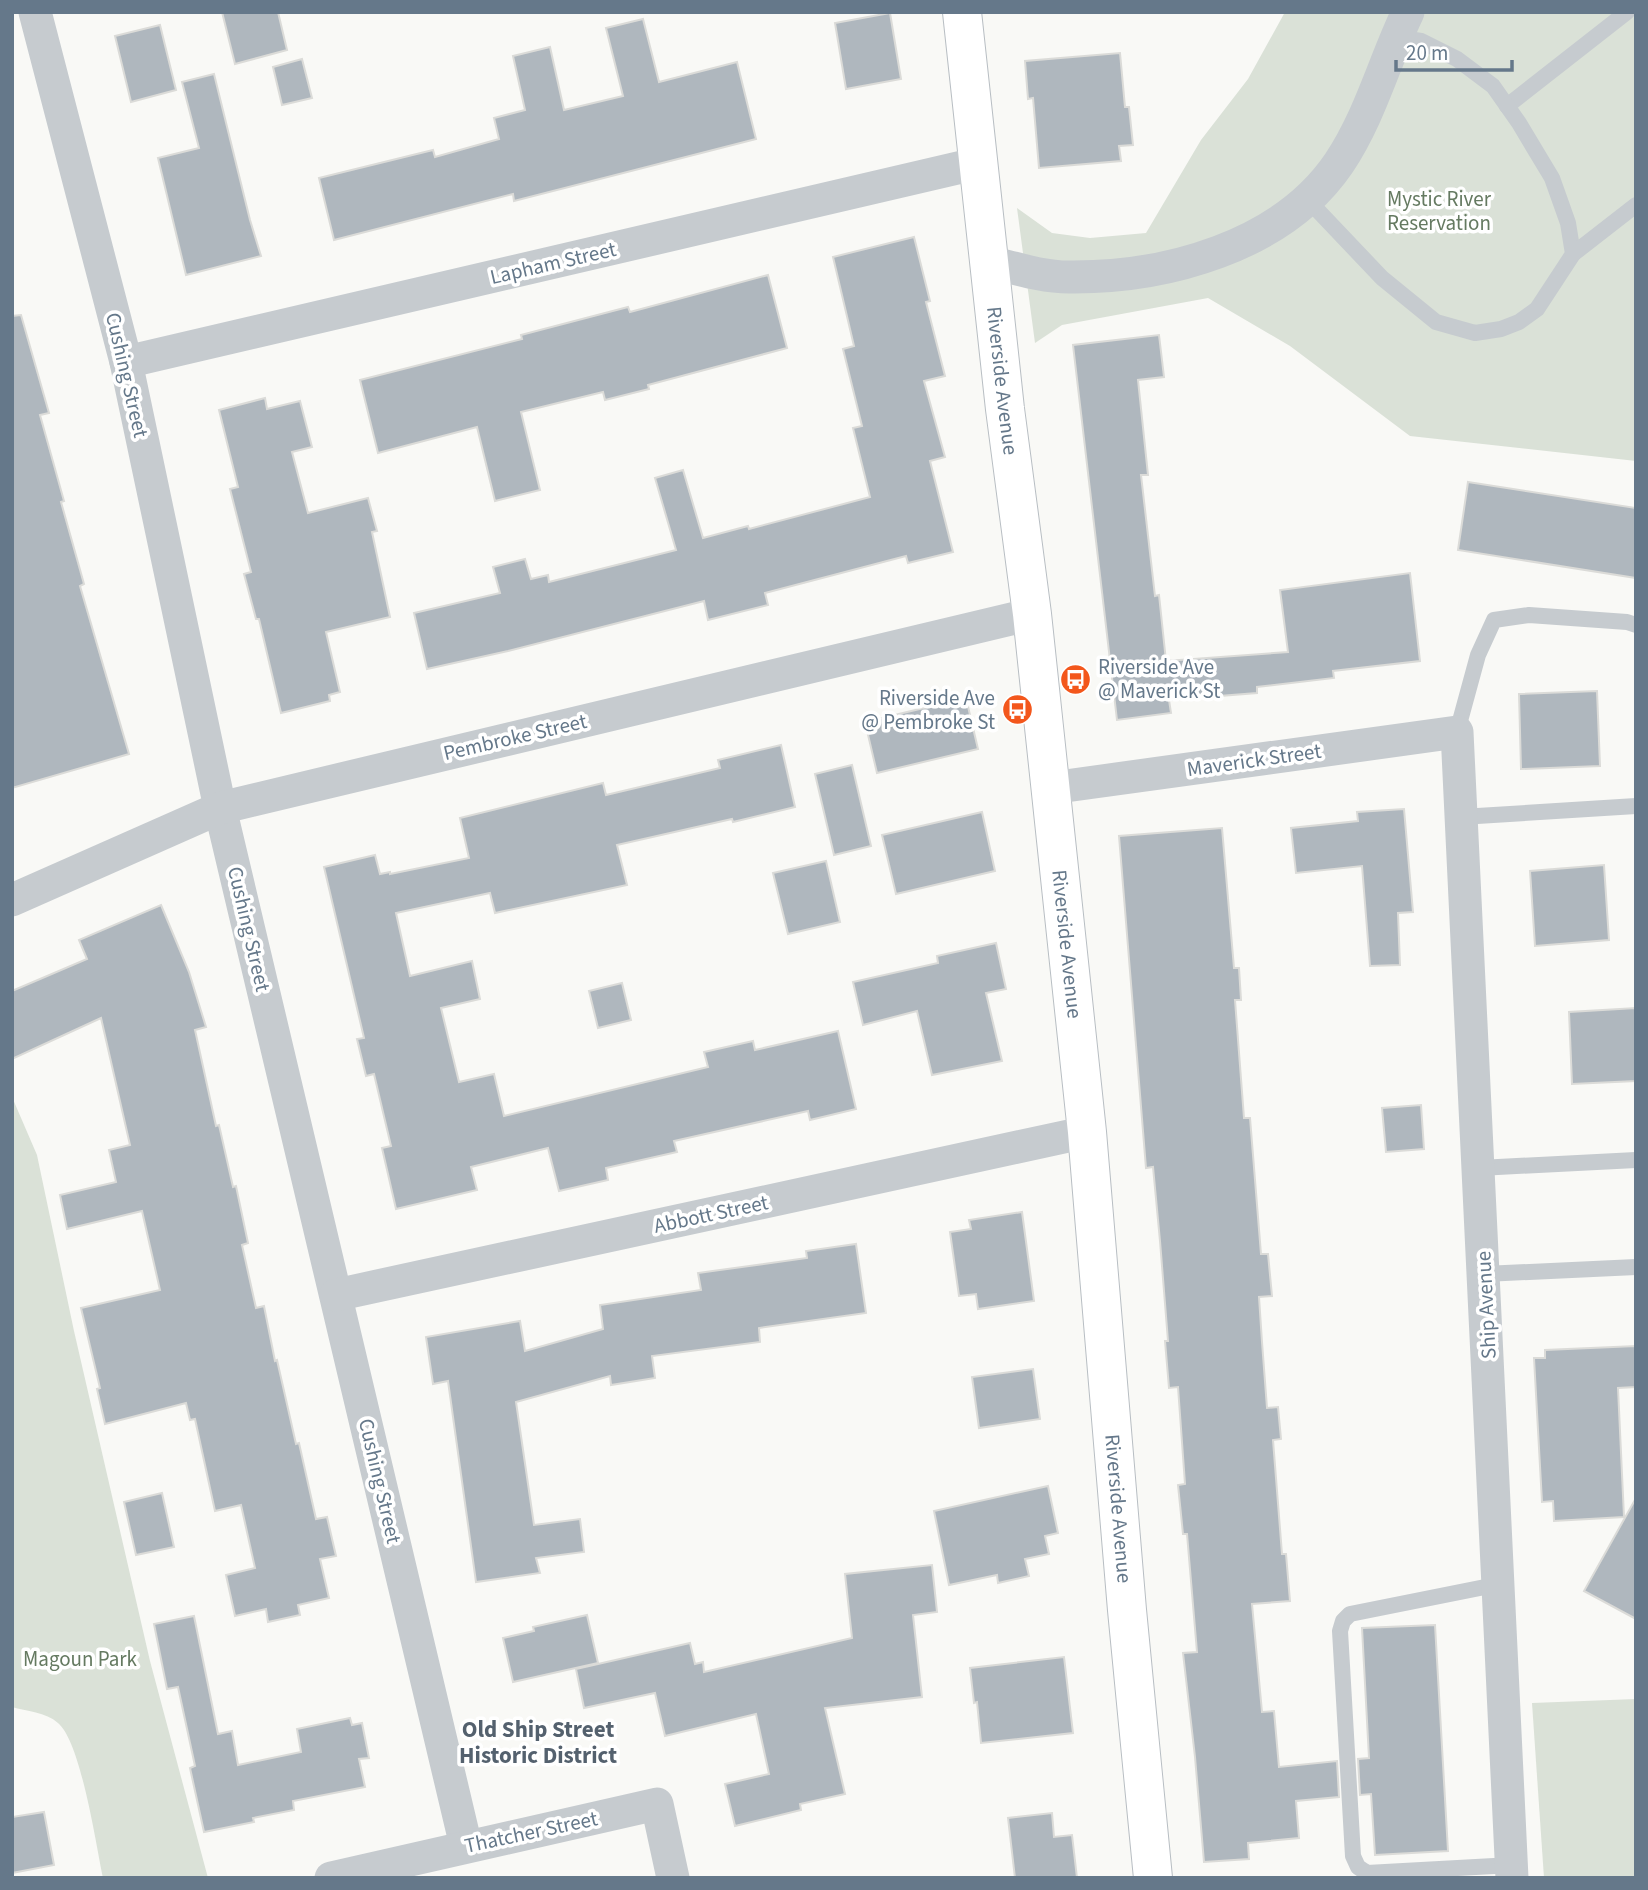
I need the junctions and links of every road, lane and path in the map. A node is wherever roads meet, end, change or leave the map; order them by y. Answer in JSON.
{"nodes":[{"id":1,"x":962,"y":12,"type":"edge"},
{"id":2,"x":1627,"y":12,"type":"edge"},
{"id":3,"x":32,"y":15,"type":"edge"},
{"id":4,"x":1401,"y":25,"type":"edge"},
{"id":5,"x":1507,"y":106,"type":"junction"},
{"id":6,"x":979,"y":163,"type":"junction"},
{"id":7,"x":1306,"y":198,"type":"junction"},
{"id":8,"x":1636,"y":205,"type":"edge"},
{"id":9,"x":1573,"y":254,"type":"junction"},
{"id":10,"x":990,"y":262,"type":"junction"},
{"id":11,"x":126,"y":362,"type":"junction"},
{"id":12,"x":1032,"y":614,"type":"junction"},
{"id":13,"x":1636,"y":625,"type":"edge"},
{"id":14,"x":1457,"y":732,"type":"junction"},
{"id":15,"x":1051,"y":788,"type":"junction"},
{"id":16,"x":1636,"y":806,"type":"edge"},
{"id":17,"x":220,"y":808,"type":"junction"},
{"id":18,"x":1461,"y":817,"type":"junction"},
{"id":19,"x":12,"y":900,"type":"edge"},
{"id":20,"x":1087,"y":1132,"type":"junction"},
{"id":21,"x":1636,"y":1160,"type":"edge"},
{"id":22,"x":1479,"y":1168,"type":"junction"},
{"id":23,"x":1636,"y":1267,"type":"edge"},
{"id":24,"x":1484,"y":1274,"type":"junction"},
{"id":25,"x":336,"y":1295,"type":"junction"},
{"id":26,"x":1500,"y":1584,"type":"junction"},
{"id":27,"x":466,"y":1846,"type":"junction"},
{"id":28,"x":1512,"y":1872,"type":"edge"},
{"id":29,"x":331,"y":1878,"type":"edge"},
{"id":30,"x":673,"y":1878,"type":"edge"},
{"id":31,"x":1153,"y":1878,"type":"edge"}],
"edges":[{"from":1,"to":6,"type":"main road","name":"Riverside Avenue"},
{"from":2,"to":5,"type":"lane"},
{"from":3,"to":11,"type":"street","name":"Cushing Street"},
{"from":4,"to":5,"type":"lane"},
{"from":4,"to":7,"type":"street"},
{"from":5,"to":9,"type":"lane"},
{"from":6,"to":10,"type":"main road","name":"Riverside Avenue"},
{"from":6,"to":11,"type":"street","name":"Lapham Street"},
{"from":7,"to":9,"type":"lane"},
{"from":7,"to":10,"type":"street"},
{"from":8,"to":9,"type":"lane"},
{"from":10,"to":12,"type":"main road","name":"Riverside Avenue"},
{"from":11,"to":17,"type":"street","name":"Cushing Street"},
{"from":12,"to":15,"type":"main road","name":"Riverside Avenue"},
{"from":12,"to":17,"type":"street","name":"Pembroke Street"},
{"from":13,"to":14,"type":"lane"},
{"from":14,"to":15,"type":"street","name":"Maverick Street"},
{"from":14,"to":18,"type":"street","name":"Ship Avenue"},
{"from":15,"to":20,"type":"main road","name":"Riverside Avenue"},
{"from":16,"to":18,"type":"lane"},
{"from":17,"to":19,"type":"street","name":"Pembroke Street"},
{"from":17,"to":25,"type":"street","name":"Cushing Street"},
{"from":18,"to":22,"type":"street","name":"Ship Avenue"},
{"from":20,"to":25,"type":"street","name":"Abbott Street"},
{"from":20,"to":31,"type":"main road","name":"Riverside Avenue"},
{"from":21,"to":22,"type":"lane"},
{"from":22,"to":24,"type":"street","name":"Ship Avenue"},
{"from":23,"to":24,"type":"lane"},
{"from":24,"to":26,"type":"street","name":"Ship Avenue"},
{"from":25,"to":27,"type":"street","name":"Cushing Street"},
{"from":26,"to":28,"type":"street","name":"Ship Avenue"},
{"from":26,"to":28,"type":"lane"},
{"from":27,"to":29,"type":"street","name":"Thatcher Street"},
{"from":27,"to":30,"type":"street","name":"Thatcher Street"}]}
